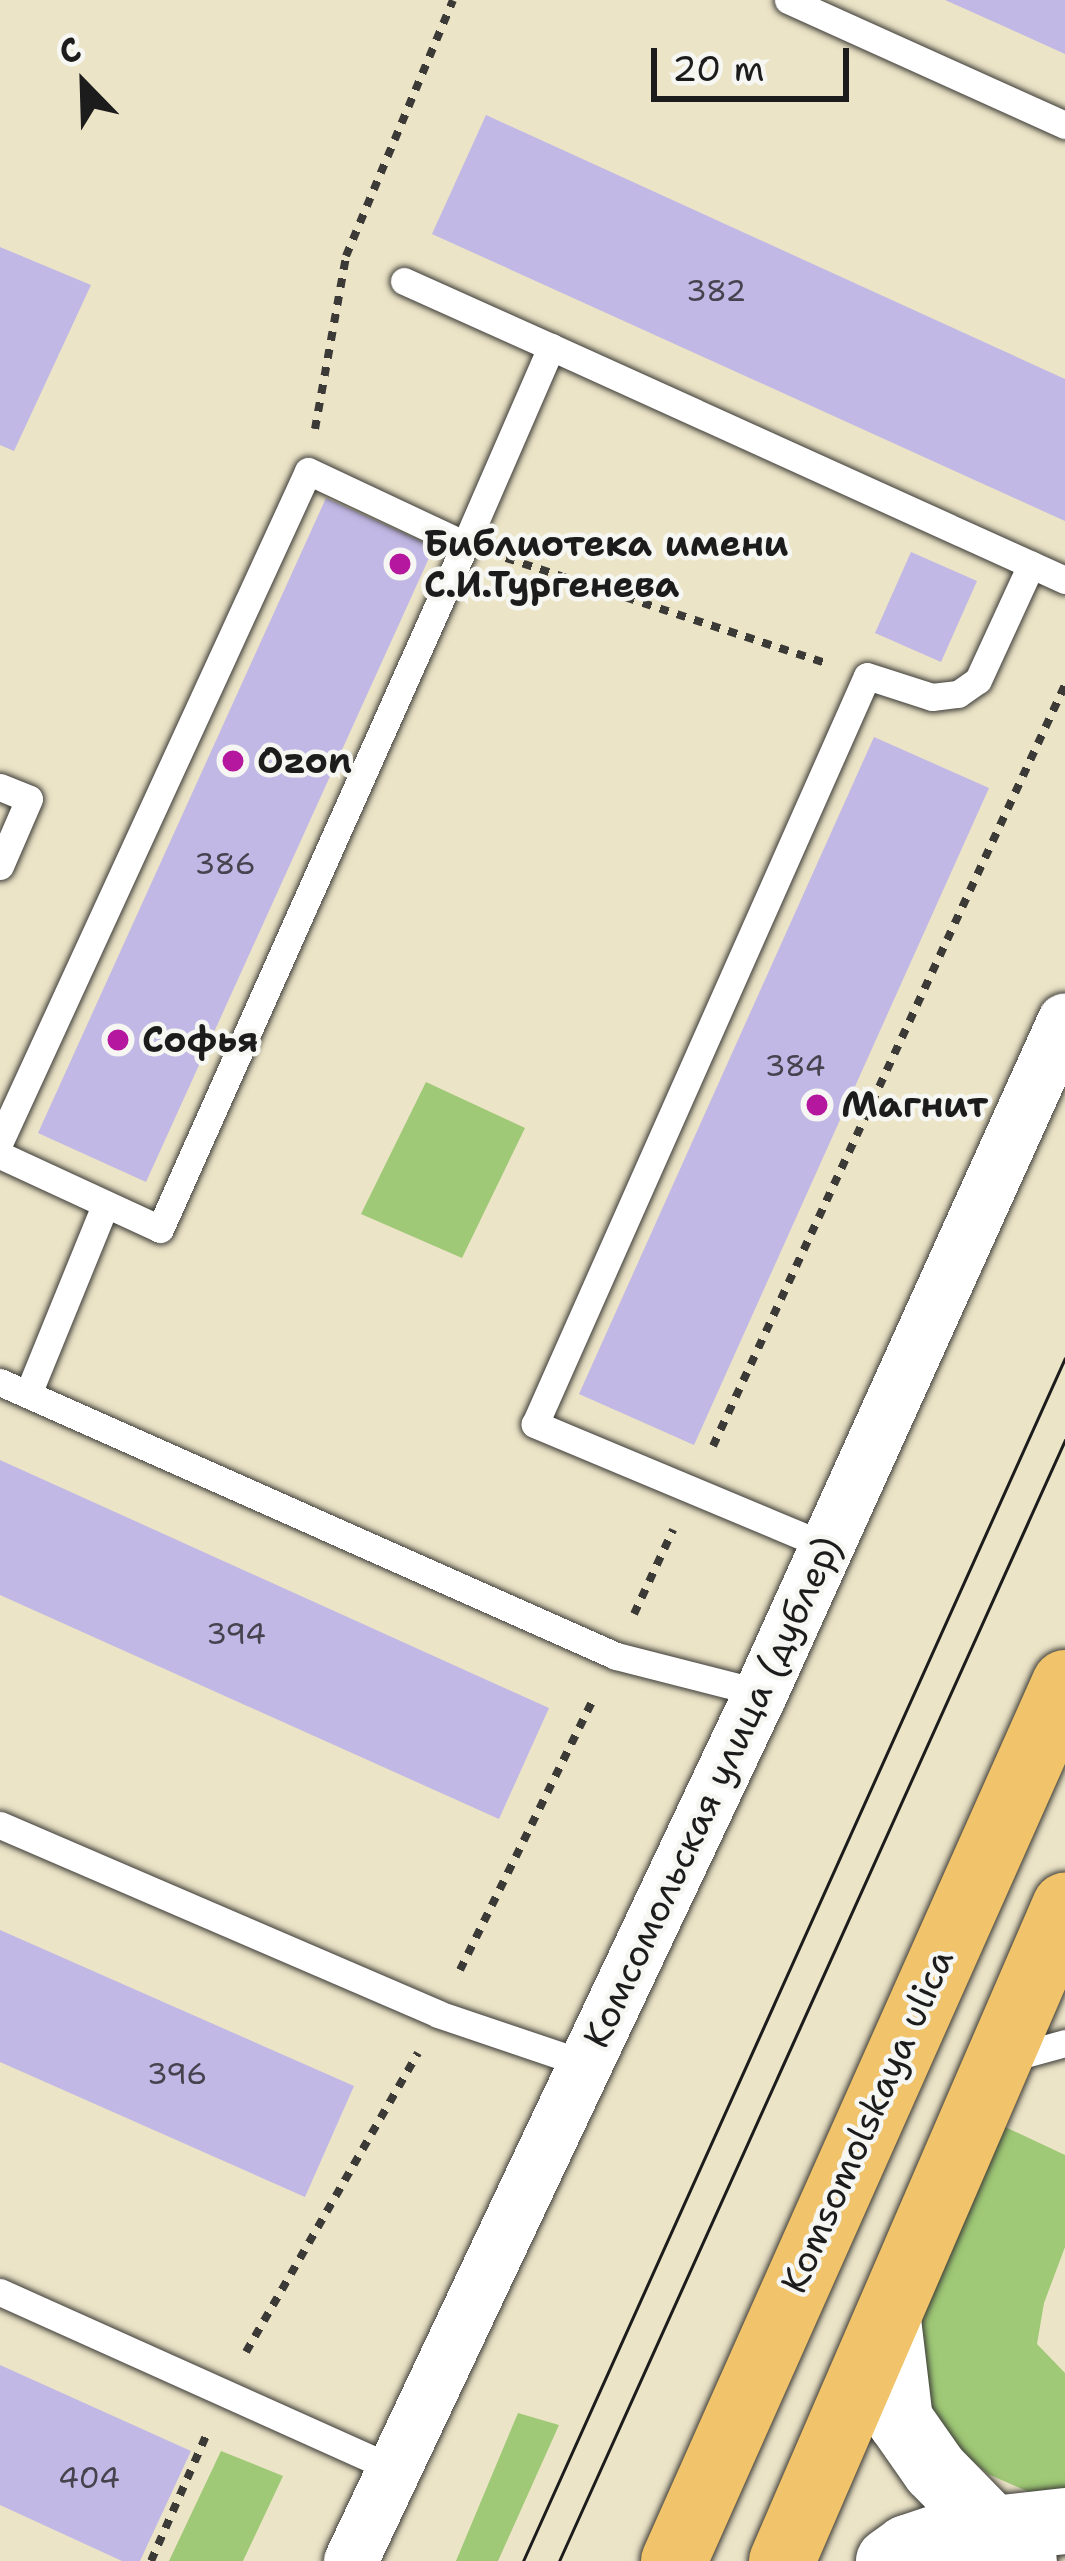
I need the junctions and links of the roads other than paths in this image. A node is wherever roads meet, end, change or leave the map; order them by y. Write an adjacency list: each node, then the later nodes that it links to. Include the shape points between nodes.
1 (788, 0): 2 (lane)
2 (1065, 125)
3 (404, 280): 4 (lane)
4 (550, 347): 5 (lane); 6 (lane)
5 (465, 545): 11 (lane, via 308,471); 13 (lane, via 160,1229)
6 (1031, 565): 7 (lane); 16 (lane, via 978,680 958,694 932,697 867,676 535,1424)
7 (1065, 580)
8 (0, 787): 9 (lane, via 29,799)
9 (0, 866)
10 (1065, 1020): 16 (street, Комсомольская улица (дублер))
11 (0, 1141)
12 (0, 1155): 13 (lane)
13 (104, 1208): 15 (lane)
14 (0, 1382): 15 (lane)
15 (28, 1394): 18 (lane, via 616,1656)
16 (826, 1546): 18 (street, Комсомольская улица (дублер))
17 (1065, 1683): 30 (main road, Komsomolskaya ulica)
18 (761, 1693): 23 (street, Комсомольская улица (дублер))
19 (0, 1825): 23 (lane, via 438,2014)
20 (1065, 1906): 22 (main road)
21 (1065, 2043): 22 (lane)
22 (998, 2062): 25 (main road)
23 (586, 2064): 26 (street, Комсомольская улица (дублер))
24 (0, 2292): 26 (lane)
25 (888, 2320): 28 (street, via 900,2420 934,2470); 31 (main road)
26 (394, 2469): 29 (street, Комсомольская улица (дублер))
27 (1065, 2521): 28 (street)
28 (1008, 2544): 32 (street, via 928,2541)
29 (351, 2561)
30 (674, 2561)
31 (782, 2561)
32 (889, 2561)

